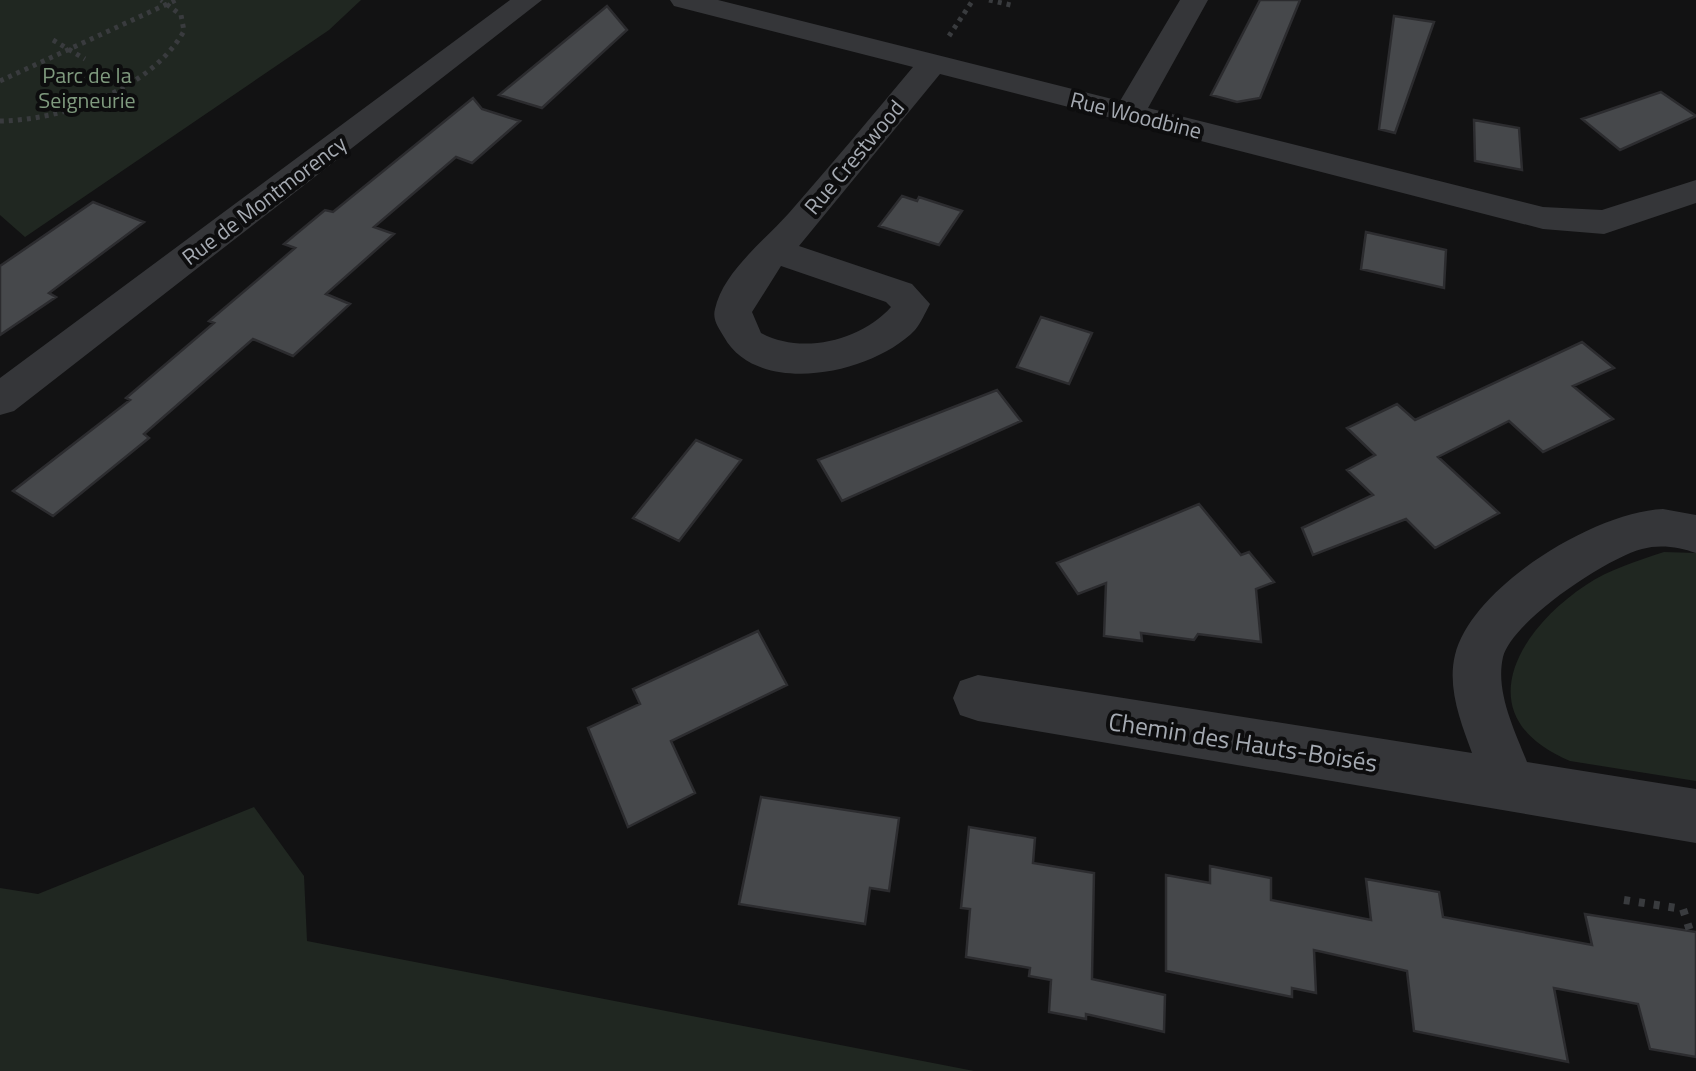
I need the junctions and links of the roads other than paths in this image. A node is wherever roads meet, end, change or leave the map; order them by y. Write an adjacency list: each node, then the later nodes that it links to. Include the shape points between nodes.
1 (528, 0): 8 (street, Rue de Montmorency)
2 (684, 0): 4 (street, Rue Woodbine)
3 (1194, 0): 5 (street)
4 (936, 55): 5 (street, Rue Woodbine); 7 (street, Rue Crestwood)
5 (1129, 113): 6 (street, Rue Woodbine, via 1529,215 1589,224)
6 (1696, 191)
7 (776, 252)
8 (0, 400)
9 (1696, 534): 11 (street, via 1644,529 1588,552 1500,619 1485,639 1478,676)
10 (978, 698): 11 (street, Chemin des Hauts-Boisés)
11 (1508, 785): 12 (street, Chemin des Hauts-Boisés)
12 (1696, 816)

